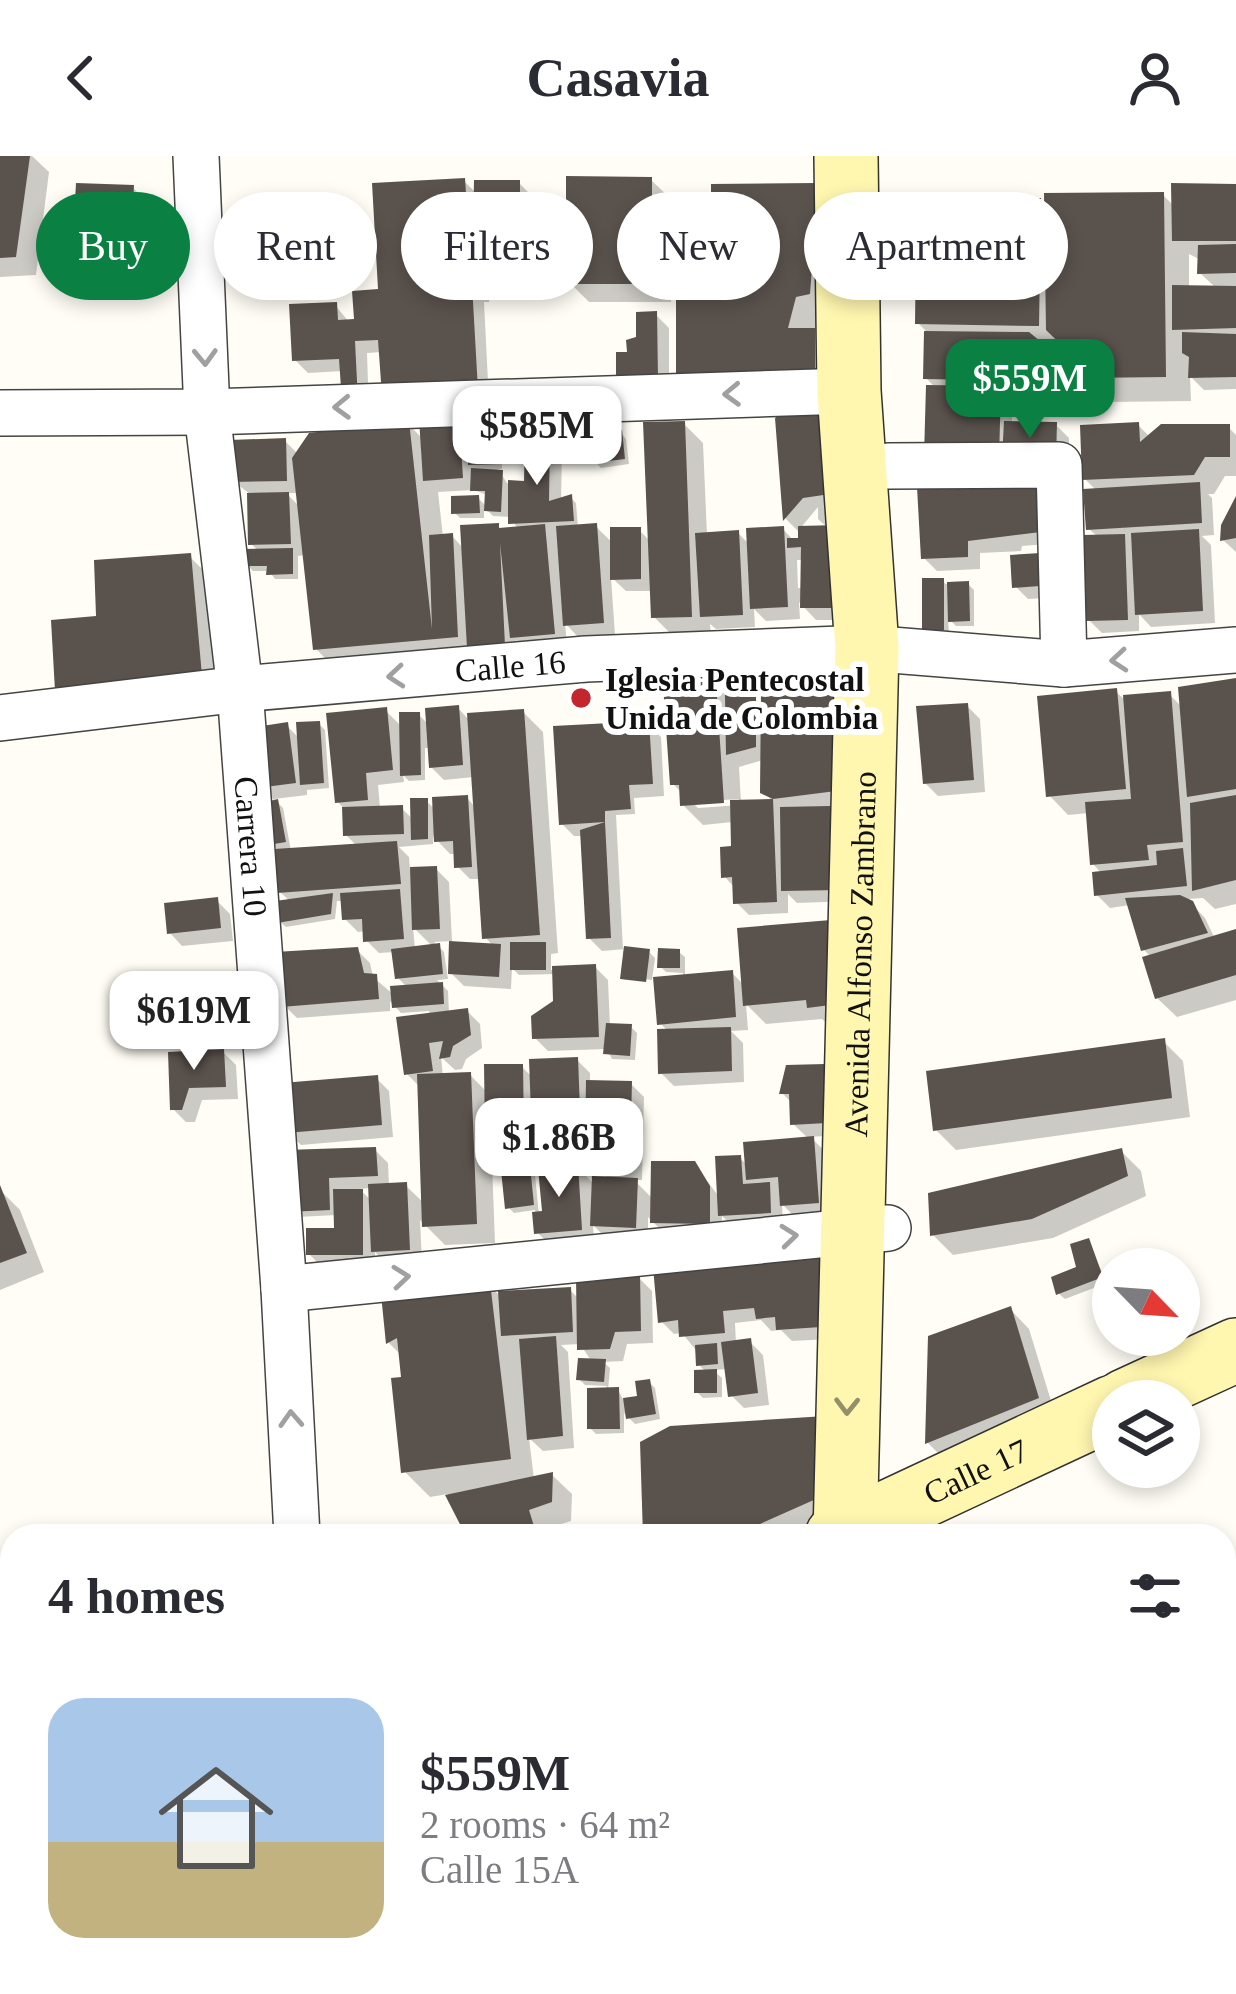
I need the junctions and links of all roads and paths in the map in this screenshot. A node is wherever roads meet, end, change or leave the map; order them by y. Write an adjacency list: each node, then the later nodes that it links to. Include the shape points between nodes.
1 (196, 156): 5 (street, Carrera 10, one-way to 5)
2 (846, 156): 4 (street, Avenida Alfonso Zambrano)
3 (886, 156): 7 (street, Avenida Alfonso Zambrano)
4 (849, 391): 5 (street, one-way to 5); 8 (street, Avenida Alfonso Zambrano)
5 (207, 412): 6 (street); 11 (street, Carrera 10)
6 (0, 413)
7 (888, 466): 8 (street, Avenida Alfonso Zambrano); 10 (street, via 1060,465)
8 (879, 649): 10 (street, Calle 16); 11 (street, Calle 16, one-way to 11, via 586,659); 13 (street, Avenida Alfonso Zambrano)
9 (1236, 650): 10 (street, Calle 16, one-way to 10)
10 (1064, 664)
11 (240, 689): 12 (street, Calle 16); 14 (street, Carrera 10)
12 (0, 718)
13 (869, 1229): 14 (street, one-way to 13); 19 (street, Avenida Alfonso Zambrano)
14 (284, 1289): 18 (street, Carrera 10, one-way to 14)
15 (1236, 1350): 16 (street)
16 (1171, 1380)
17 (1092, 1417): 20 (street, Calle 17)
18 (296, 1524)
19 (860, 1524)
20 (872, 1524)

